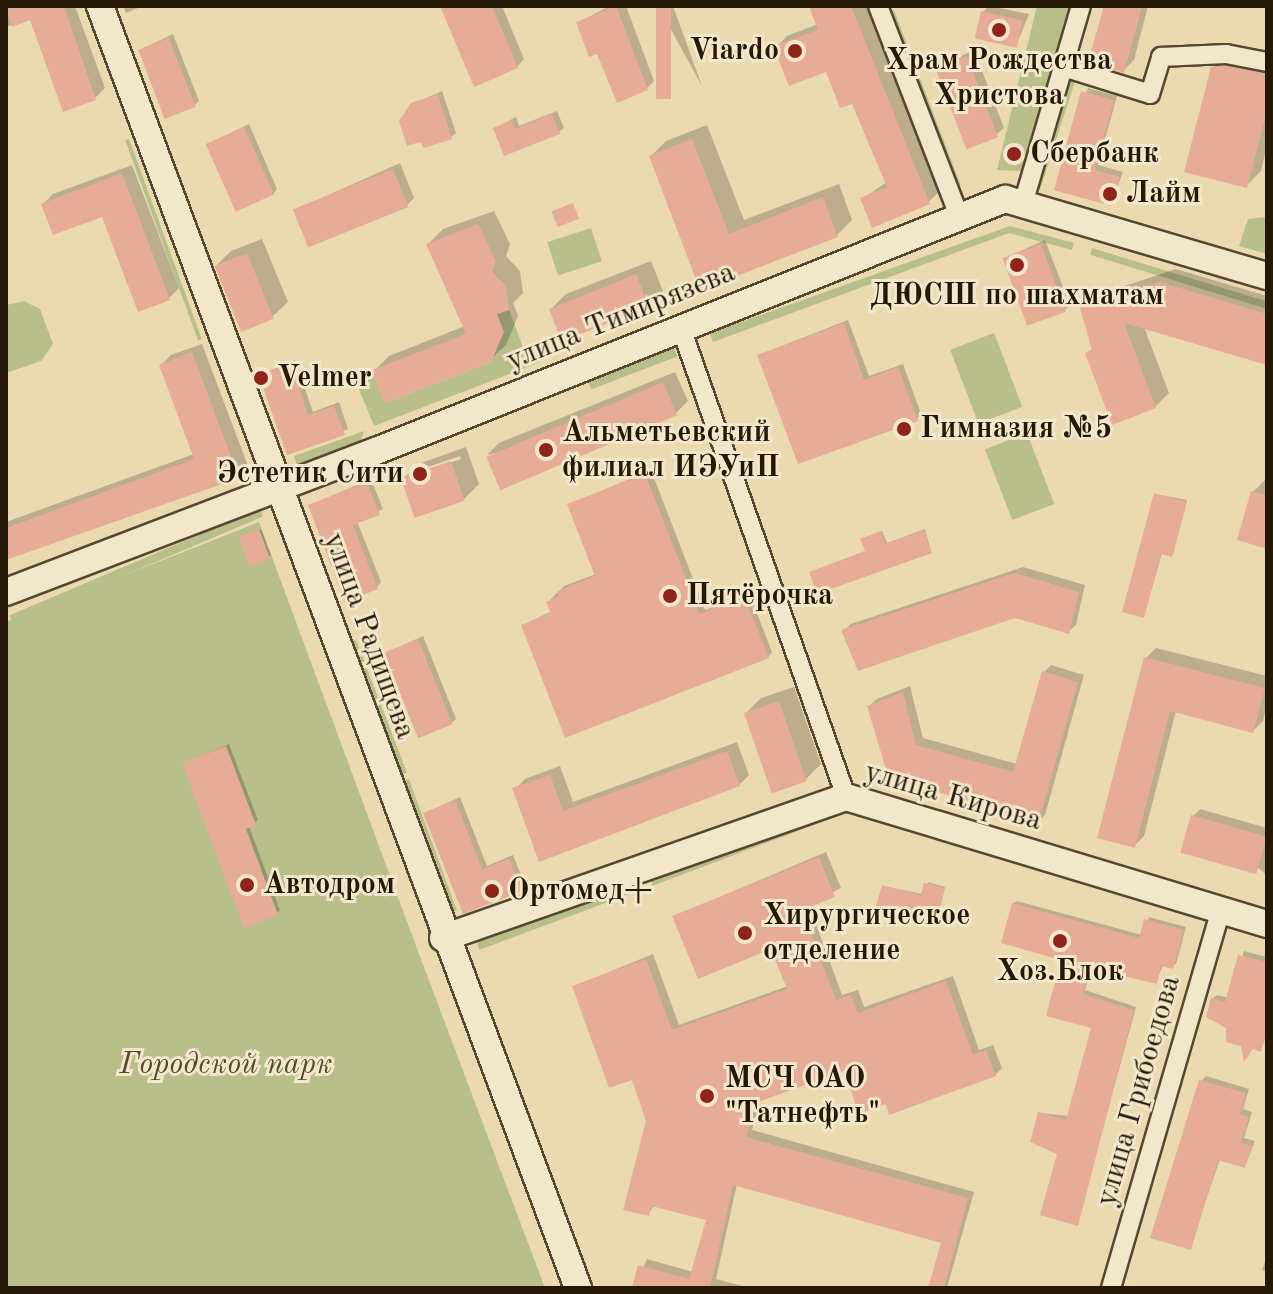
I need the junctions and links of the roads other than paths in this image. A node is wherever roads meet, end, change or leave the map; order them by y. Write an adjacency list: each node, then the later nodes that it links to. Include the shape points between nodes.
1 (100, 6): 10 (street, улица Радищева)
2 (878, 6): 7 (street)
3 (1081, 6): 5 (street)
4 (1267, 62): 5 (street, via 1226,54 1161,57 1150,94)
5 (1063, 67): 6 (street)
6 (1023, 204): 7 (street, улица Тимирязева, via 1005,199); 8 (street, улица Тимирязева)
7 (959, 216): 9 (street, улица Тимирязева)
8 (1267, 276)
9 (681, 328): 10 (street, улица Тимирязева); 12 (street)
10 (279, 487): 11 (street, улица Тимирязева); 15 (street, улица Радищева)
11 (6, 592)
12 (846, 797): 13 (street, улица Кирова); 15 (street, улица Кирова)
13 (1221, 910): 14 (street, улица Кирова); 17 (street, улица Грибоедова)
14 (1267, 924)
15 (443, 938): 16 (street, улица Радищева)
16 (578, 1288)
17 (1111, 1288)

